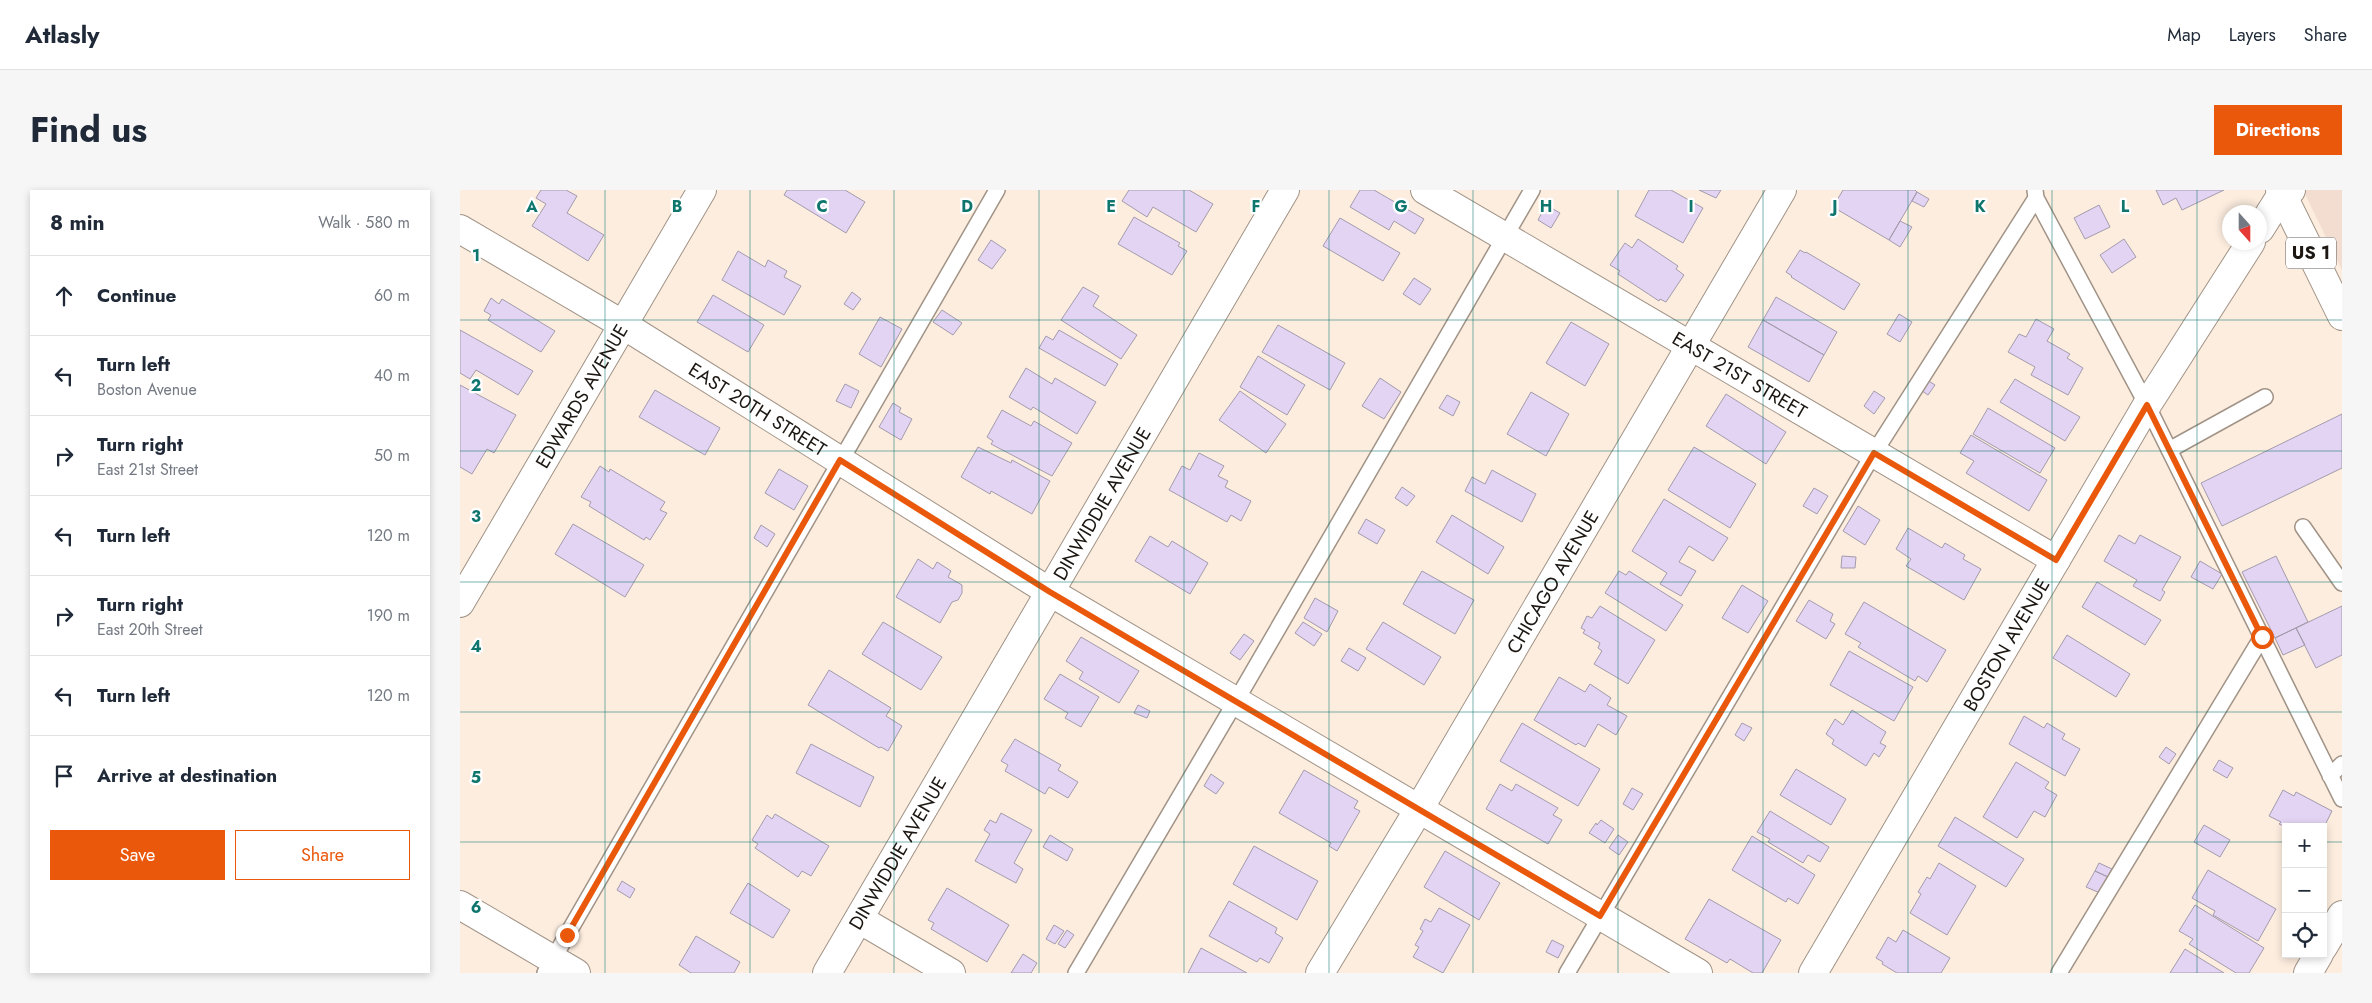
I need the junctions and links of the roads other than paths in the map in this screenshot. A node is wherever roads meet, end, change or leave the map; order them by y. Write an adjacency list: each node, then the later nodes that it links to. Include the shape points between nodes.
1 (702, 190): 14 (street, EDWARDS AVENUE)
2 (997, 190): 20 (lane)
3 (1285, 190): 24 (street, DINWIDDIE AVENUE)
4 (1425, 190): 11 (street, EAST 21ST STREET)
5 (1532, 190): 11 (lane)
6 (1782, 190): 15 (street, CHICAGO AVENUE)
7 (2284, 192): 9 (street); 13 (street, US 1)
8 (2035, 194): 17 (lane); 19 (lane)
9 (2267, 218)
10 (460, 228): 14 (street, EAST 20TH STREET)
11 (1504, 236): 15 (street, EAST 21ST STREET); 27 (lane)
12 (2246, 250): 17 (street, BOSTON AVENUE)
13 (2342, 316)
14 (622, 324): 20 (street, EAST 20TH STREET); 25 (street, EDWARDS AVENUE)
15 (1690, 346): 19 (street, EAST 21ST STREET); 31 (street, CHICAGO AVENUE)
16 (2266, 397): 18 (lane)
17 (2147, 405): 18 (lane); 22 (street, BOSTON AVENUE)
18 (2169, 450): 26 (lane)
19 (1874, 453): 22 (street, EAST 21ST STREET); 34 (lane)
20 (840, 460): 24 (street, EAST 20TH STREET); 38 (lane)
21 (2303, 527): 23 (lane)
22 (2056, 560): 46 (street, BOSTON AVENUE)
23 (2342, 583)
24 (1050, 592): 27 (street, EAST 20TH STREET); 35 (street, DINWIDDIE AVENUE)
25 (460, 603)
26 (2262, 637): 29 (lane); 47 (lane)
27 (1236, 702): 31 (street, EAST 20TH STREET); 42 (lane)
28 (2342, 764): 29 (lane)
29 (2330, 776): 30 (lane)
30 (2342, 799)
31 (1419, 809): 34 (street, EAST 20TH STREET); 43 (street, CHICAGO AVENUE)
32 (460, 905): 38 (street)
33 (2342, 915): 36 (street)
34 (1600, 916): 44 (lane); 45 (street, EAST 20TH STREET)
35 (859, 919): 40 (street, DINWIDDIE AVENUE); 41 (street)
36 (2327, 939)
37 (2317, 958): 48 (street)
38 (549, 966): 39 (street)
39 (576, 973)
40 (827, 973)
41 (950, 973)
42 (1076, 973)
43 (1320, 973)
44 (1567, 973)
45 (1698, 973)
46 (1812, 973)
47 (2058, 973)
48 (2308, 973)

